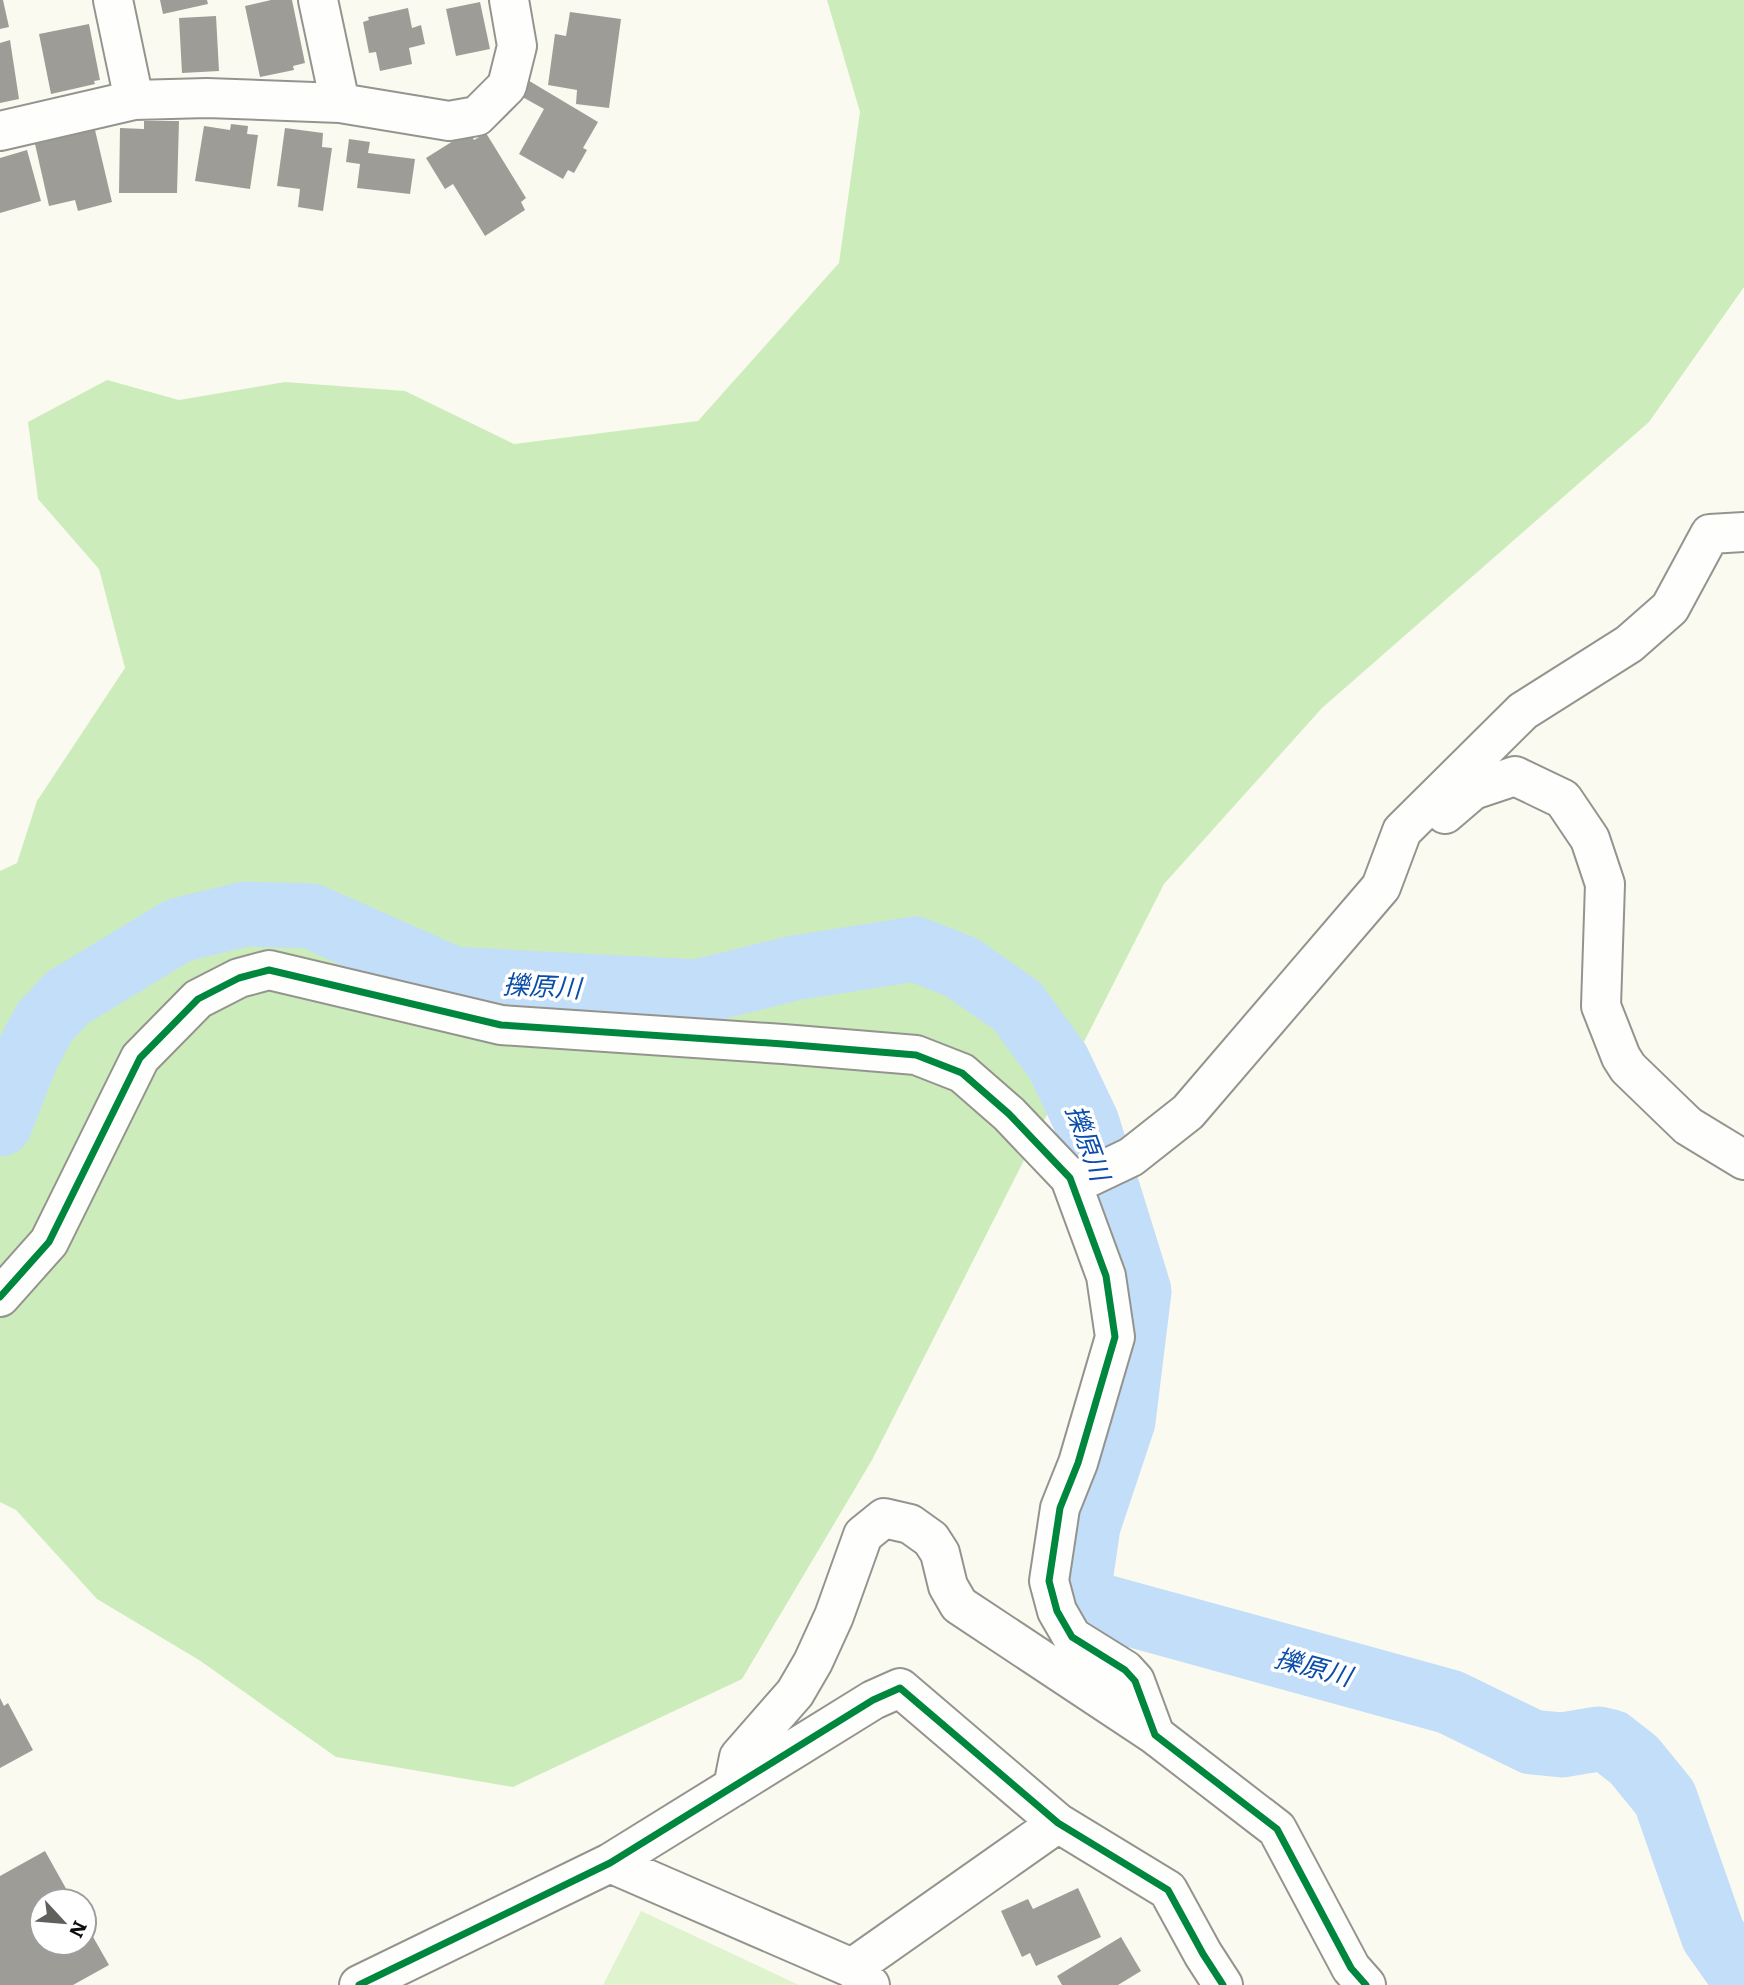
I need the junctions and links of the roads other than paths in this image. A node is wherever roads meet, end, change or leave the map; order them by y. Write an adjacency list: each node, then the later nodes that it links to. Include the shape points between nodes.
1 (113, 0): 4 (street)
2 (318, 0): 5 (street)
3 (509, 0): 5 (street, via 517,46 508,86 477,116 450,121)
4 (134, 100): 5 (street); 6 (street)
5 (340, 103)
6 (0, 131)
7 (1744, 532): 8 (street, via 1710,534 1670,608 1629,644 1513,720 1402,831)
8 (1381, 887): 9 (street, via 1432,826 1473,790 1515,776 1563,799 1590,839 1605,884 1601,1006 1621,1057 1688,1126); 10 (street, via 1188,1112 1132,1157)
9 (1744, 1160)
10 (1093, 1172): 11 (street, via 1009,1114 962,1073 916,1055 500,1025 269,970 239,978 198,999 140,1058 49,1242); 12 (street, via 1115,1338 1060,1508 1049,1581 1057,1611 1072,1637 1135,1681)
11 (0, 1297)
12 (1154, 1735): 13 (street, via 959,1605 931,1539 910,1524 884,1518 863,1535 813,1662 794,1693 739,1757); 19 (street, via 1277,1829 1351,1968)
13 (733, 1787): 14 (street, via 900,1688); 15 (street)
14 (1058, 1823): 16 (street); 18 (street, via 1168,1890)
15 (610, 1863): 16 (street); 17 (street)
16 (861, 1976)
17 (359, 1985)
18 (1223, 1985)
19 (1366, 1985)

